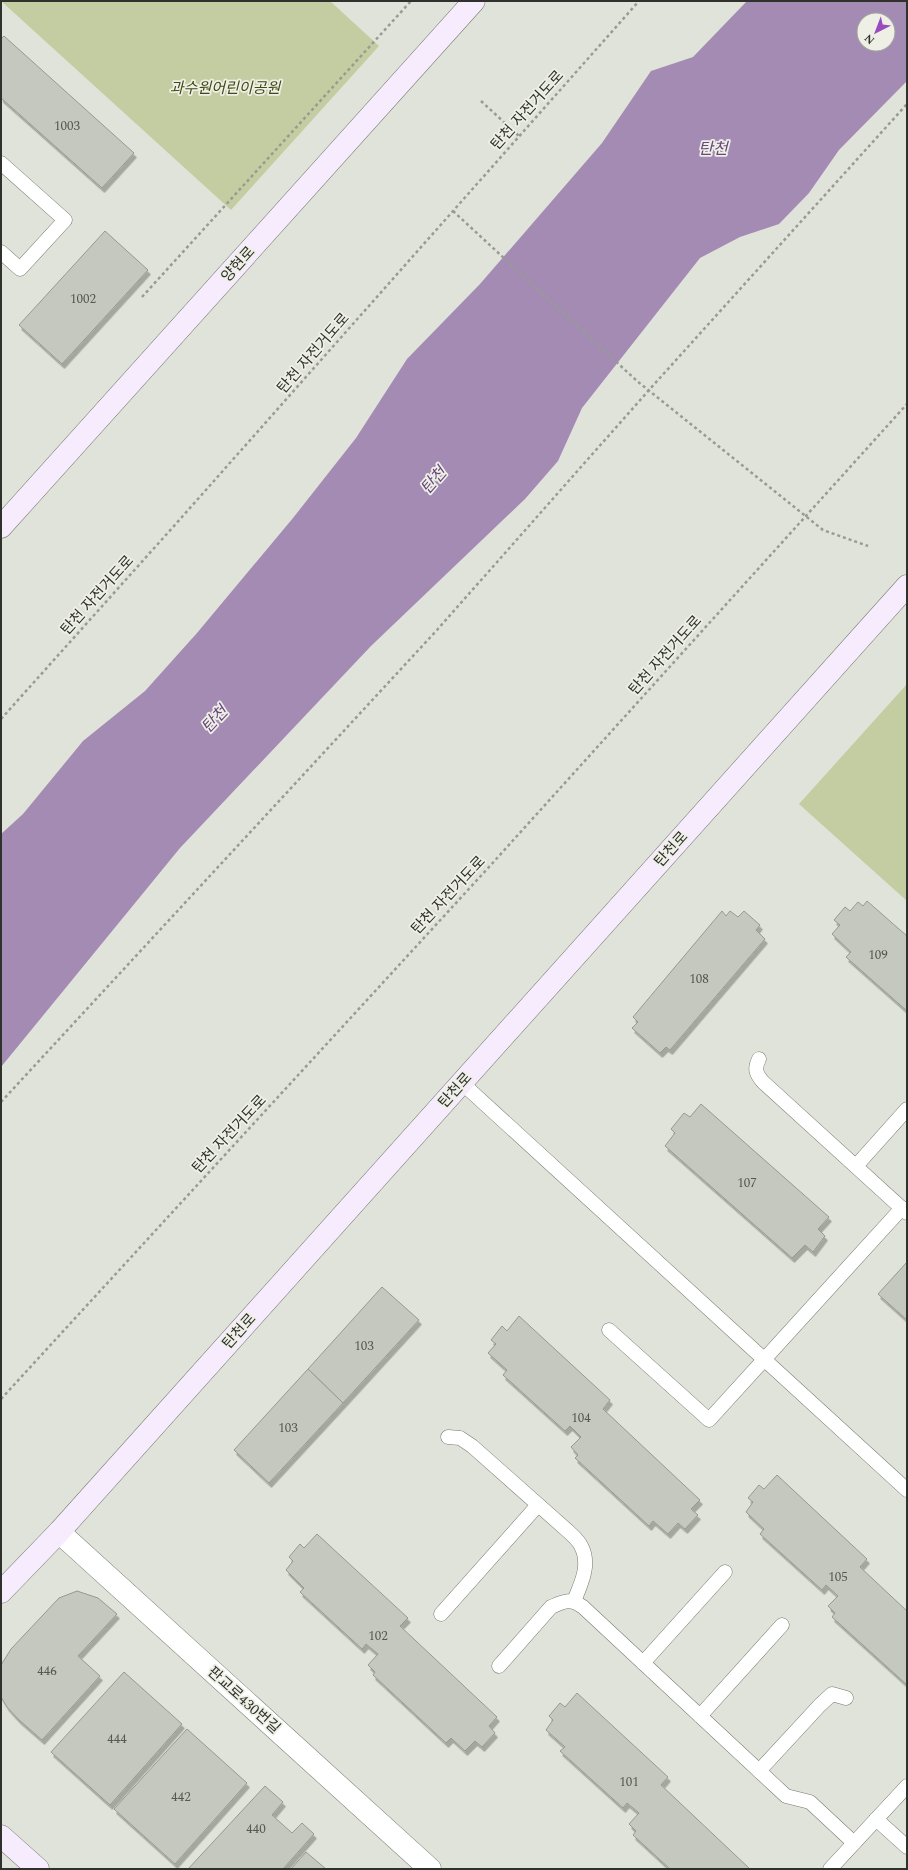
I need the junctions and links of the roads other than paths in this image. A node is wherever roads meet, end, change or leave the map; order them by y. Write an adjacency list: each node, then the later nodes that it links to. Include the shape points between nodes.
1 (474, 1): 4 (main road, 양현로)
2 (1, 163): 3 (lane, via 65,220 20,269)
3 (1, 252)
4 (1, 528)
5 (907, 586): 7 (main road, 탄천로)
6 (759, 1059): 9 (lane, via 755,1066 757,1075)
7 (462, 1083): 12 (lane); 16 (main road, 탄천로)
8 (907, 1109): 9 (lane)
9 (856, 1166): 10 (lane)
10 (904, 1210): 12 (lane)
11 (609, 1330): 12 (lane, via 709,1420)
12 (764, 1359): 14 (lane)
13 (448, 1437): 15 (lane, via 460,1438 472,1446)
14 (907, 1490)
15 (538, 1505): 19 (lane, via 581,1546 586,1562); 20 (lane)
16 (59, 1532): 18 (main road, 탄천로); 33 (street, 판교로430번길)
17 (725, 1572): 22 (lane)
18 (1, 1592)
19 (574, 1601): 22 (lane); 23 (lane, via 551,1607)
20 (441, 1614)
21 (782, 1625): 25 (lane)
22 (643, 1663): 25 (lane)
23 (499, 1666)
24 (846, 1698): 26 (lane, via 832,1694)
25 (700, 1716): 26 (lane)
26 (759, 1771): 30 (lane, via 786,1796 810,1802)
27 (907, 1786): 28 (lane)
28 (876, 1819): 30 (lane); 31 (lane)
29 (1, 1836): 32 (main road)
30 (854, 1843): 34 (lane)
31 (907, 1847)
32 (38, 1869)
33 (430, 1869)
34 (830, 1869)

